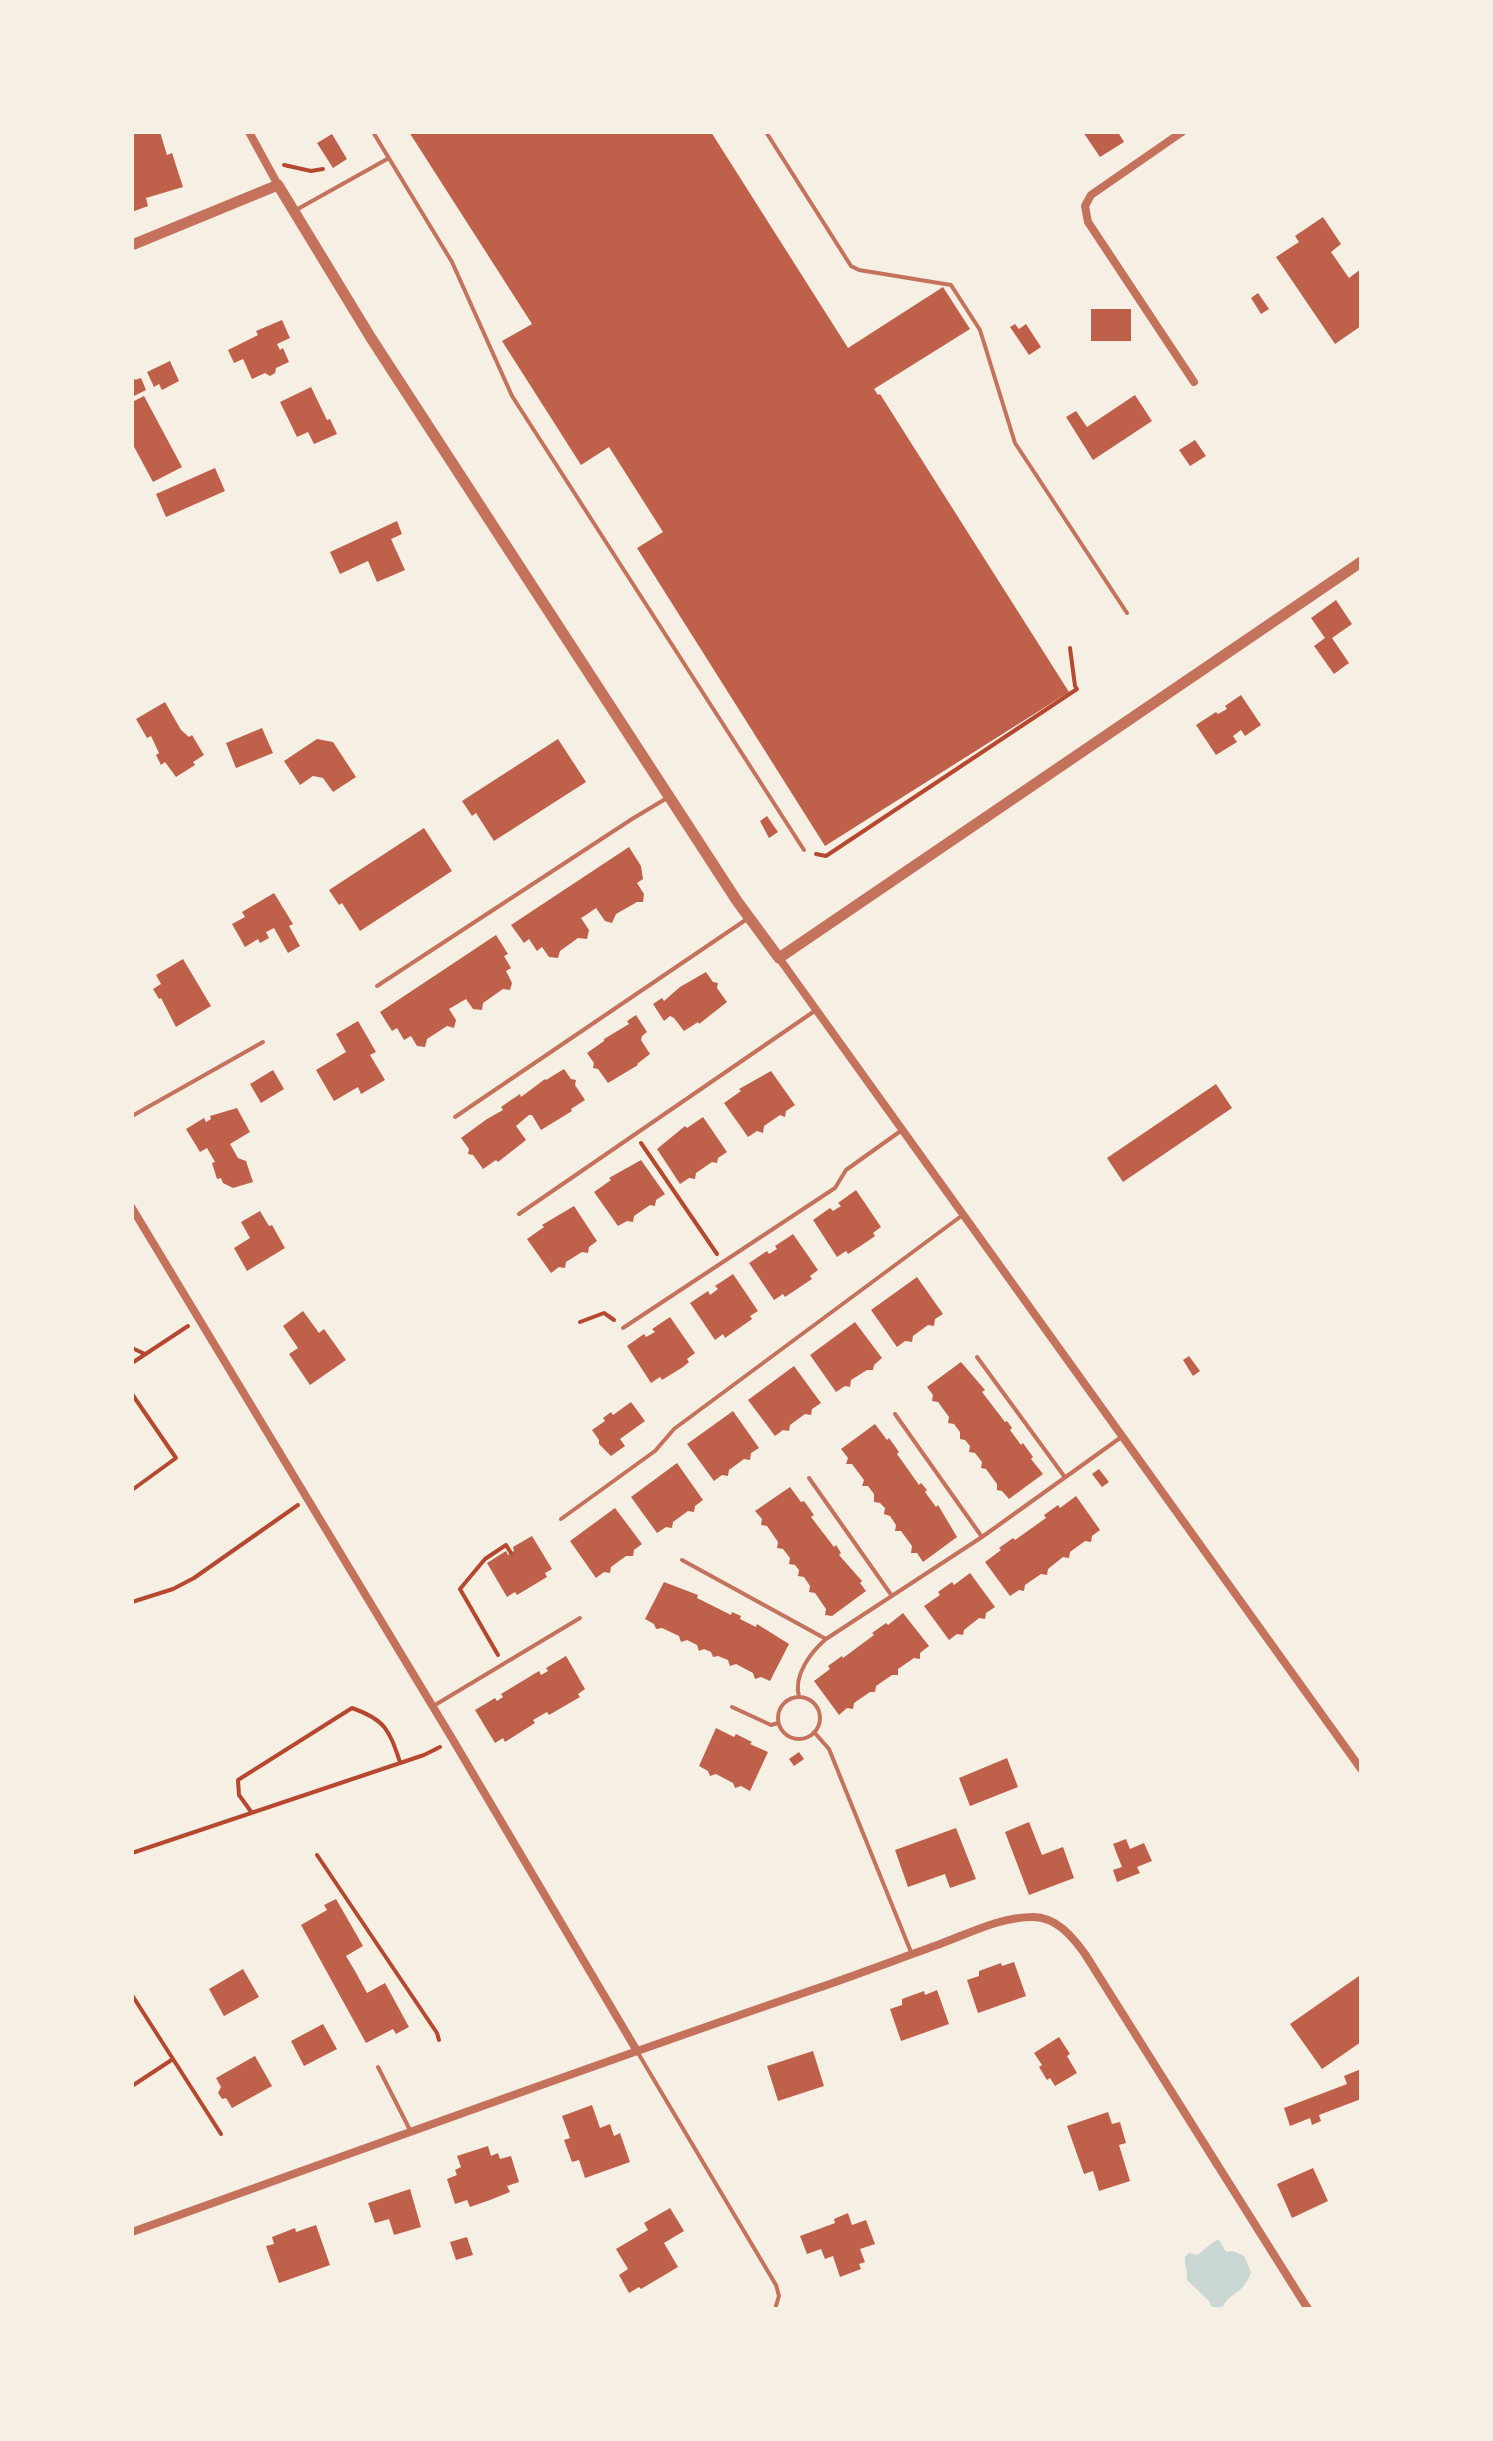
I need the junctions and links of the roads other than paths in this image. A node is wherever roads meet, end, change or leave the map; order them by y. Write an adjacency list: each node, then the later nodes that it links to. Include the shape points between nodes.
1 (249, 132): 6 (street)
2 (373, 132): 5 (lane)
3 (766, 132): 11 (lane, via 851,266 951,285 980,330 1015,443)
4 (1182, 132): 9 (street, via 1091,195 1085,206 1088,222)
5 (389, 158): 7 (lane); 13 (lane, via 452,262 512,396)
6 (278, 185): 7 (street); 8 (street)
7 (294, 211): 12 (street)
8 (132, 245)
9 (1194, 382)
10 (1361, 562): 15 (street)
11 (1127, 613)
12 (670, 797): 14 (street); 16 (lane)
13 (804, 850)
14 (749, 917): 15 (street); 20 (lane)
15 (779, 958): 17 (street)
16 (377, 986)
17 (816, 1010): 21 (street); 23 (lane)
18 (263, 1042): 19 (lane)
19 (132, 1116)
20 (455, 1117)
21 (902, 1130): 24 (street); 25 (lane, via 846,1170 835,1188)
22 (132, 1208): 40 (street)
23 (519, 1214)
24 (964, 1214): 30 (street); 33 (lane)
25 (623, 1328)
26 (977, 1357): 31 (lane)
27 (895, 1414): 34 (lane)
28 (1361, 1417): 29 (lane)
29 (1361, 1424)
30 (1122, 1436): 31 (lane); 44 (street)
31 (1064, 1476): 34 (lane)
32 (809, 1478): 36 (lane)
33 (561, 1519)
34 (982, 1537): 36 (lane)
35 (682, 1560): 38 (lane)
36 (892, 1596): 38 (lane)
37 (580, 1618): 40 (lane)
38 (826, 1639): 39 (lane, via 808,1655)
39 (799, 1697): 42 (lane, via 780,1707); 43 (lane, via 817,1707)
40 (433, 1707): 46 (street)
41 (732, 1707): 42 (lane, via 771,1725)
42 (778, 1723): 43 (lane, via 796,1739)
43 (814, 1732): 45 (lane, via 829,1749)
44 (1361, 1769)
45 (912, 1954): 46 (street); 51 (street, via 1022,1918 1050,1921 1074,1938)
46 (637, 2051): 48 (street); 50 (lane, via 776,2285)
47 (378, 2067): 48 (lane)
48 (411, 2132): 49 (street)
49 (132, 2232)
50 (775, 2309)
51 (1308, 2309)

